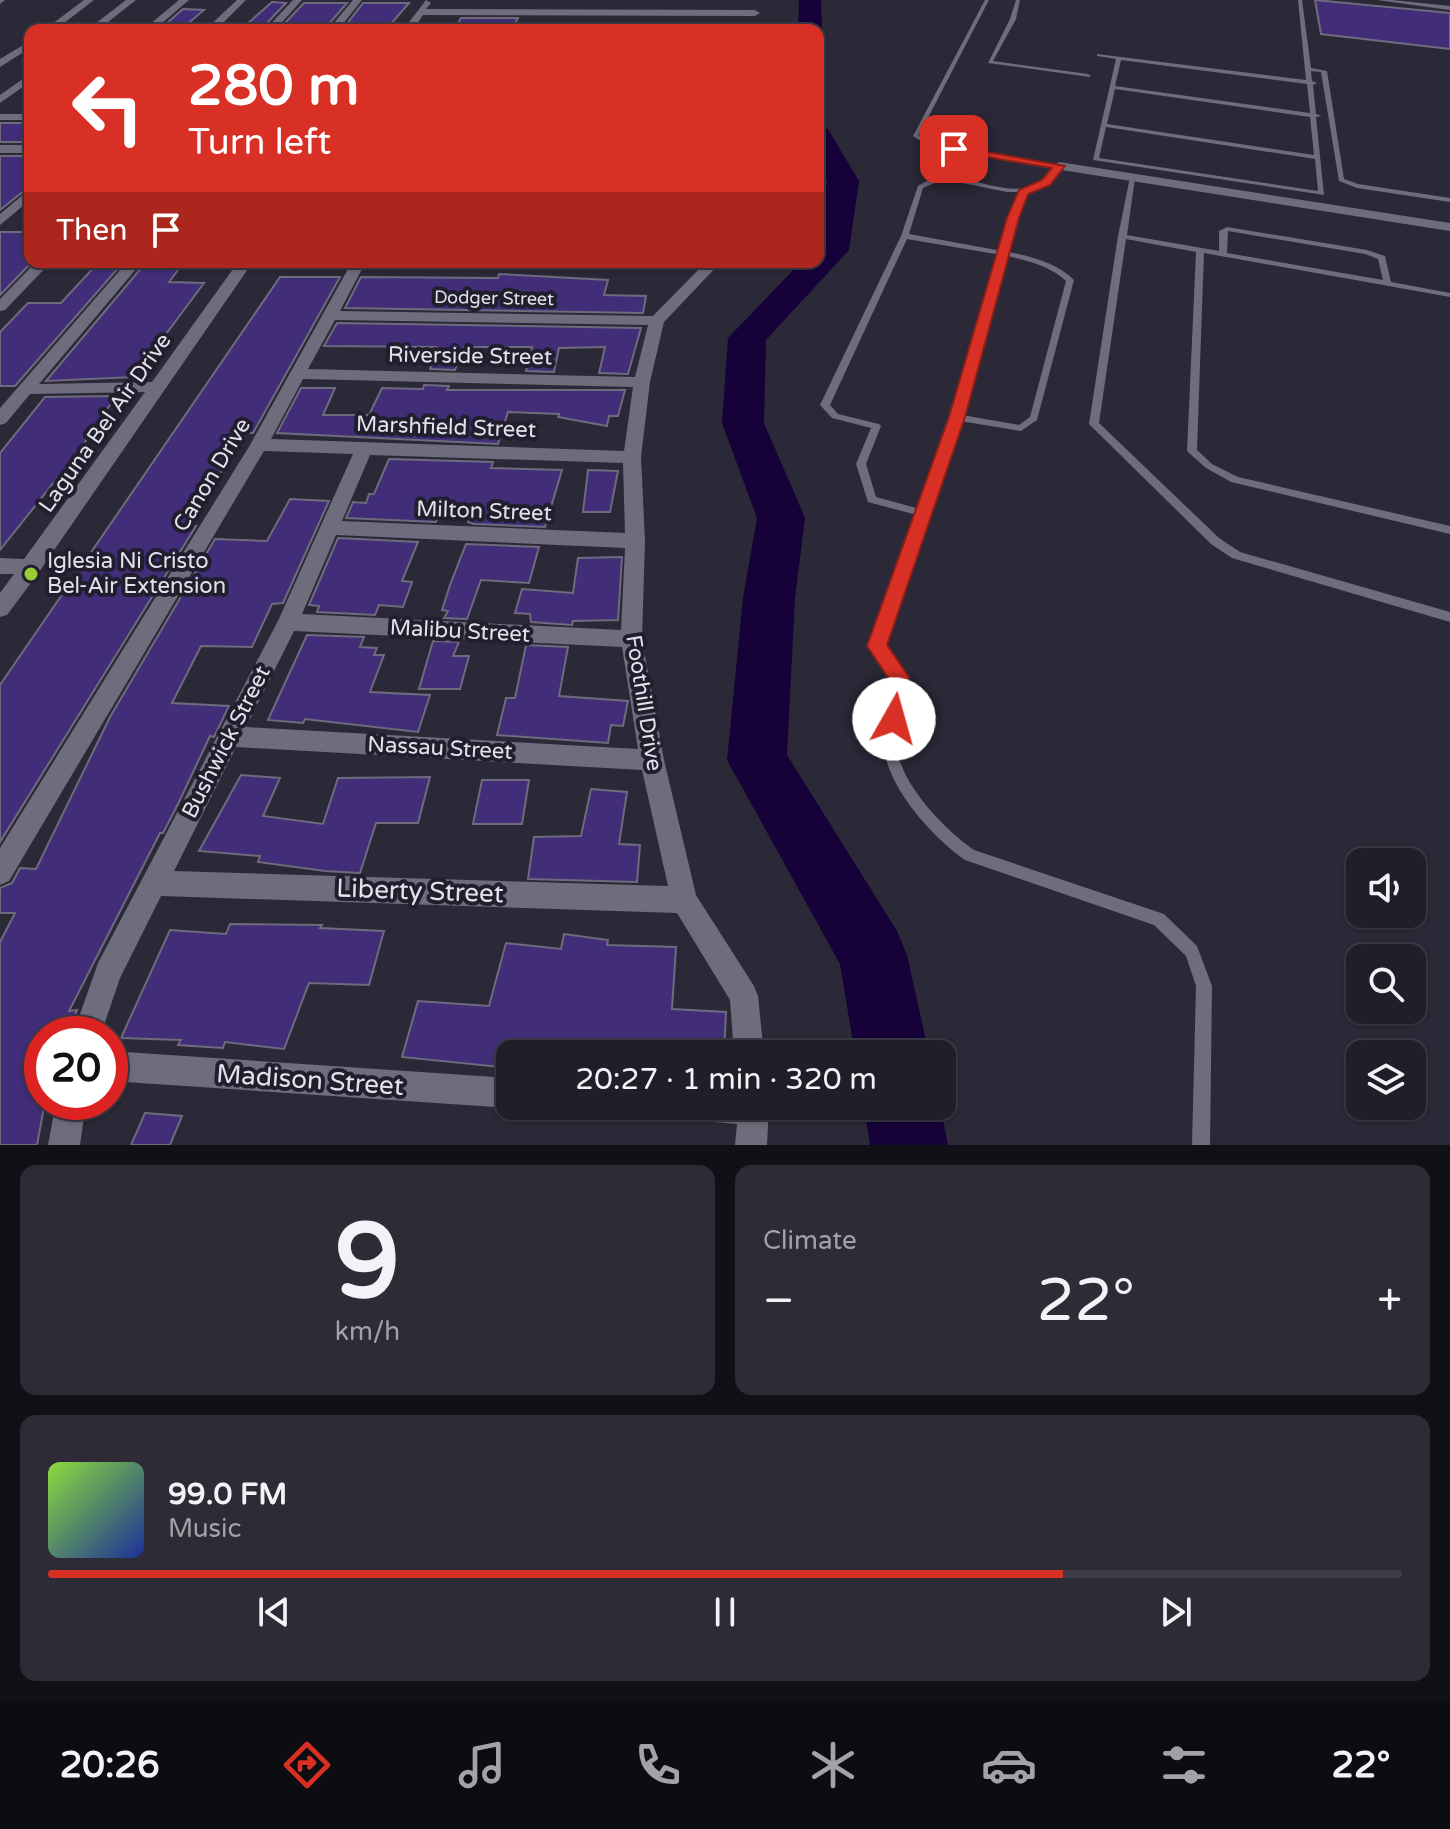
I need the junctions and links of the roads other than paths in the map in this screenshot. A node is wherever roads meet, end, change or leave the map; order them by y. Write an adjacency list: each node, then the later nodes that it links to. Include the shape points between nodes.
1 (90, 0): 17 (street)
2 (132, 0): 18 (street)
3 (185, 0): 19 (street)
4 (242, 0): 20 (street)
5 (298, 0): 21 (street)
6 (358, 0): 22 (street)
7 (428, 0): 15 (street)
8 (496, 0): 16 (street)
9 (757, 0): 16 (street, via 754,18)
10 (987, 0): 47 (lane, via 916,136 928,144)
11 (1018, 0): 31 (lane, via 990,62)
12 (1300, 0): 30 (lane)
13 (1379, 0): 14 (lane)
14 (1450, 8)
15 (419, 12): 16 (street); 23 (street)
16 (487, 17)
17 (57, 24)
18 (100, 24)
19 (155, 24)
20 (216, 24)
21 (276, 24)
22 (338, 24)
23 (412, 24)
24 (0, 45): 25 (street)
25 (24, 46)
26 (24, 47): 29 (street)
27 (1099, 55): 28 (lane)
28 (1119, 58): 32 (lane); 35 (lane)
29 (0, 64)
30 (1307, 69): 32 (lane); 33 (lane, via 1324,71)
31 (1088, 76)
32 (1308, 83): 33 (lane); 37 (lane)
33 (1326, 85): 40 (lane)
34 (24, 86): 36 (street)
35 (1112, 87): 37 (lane); 41 (lane)
36 (0, 100)
37 (1312, 115): 40 (lane); 42 (lane)
38 (0, 117): 39 (street)
39 (24, 117)
40 (1331, 117): 44 (lane)
41 (1103, 125): 46 (lane); 46 (lane, via 1095,159 1322,194)
42 (1316, 146): 44 (lane); 46 (lane)
43 (24, 149): 45 (street)
44 (1336, 149): 51 (lane, via 1341,180 1348,184)
45 (2, 150)
46 (1317, 157)
47 (1059, 166): 48 (street); 49 (lane, via 1046,183)
48 (1132, 178): 53 (street); 55 (lane)
49 (1023, 192): 54 (lane, via 926,182); 57 (lane)
50 (24, 199): 52 (street)
51 (1450, 200)
52 (0, 221)
53 (1450, 227)
54 (905, 236): 57 (lane); 78 (lane, via 825,405 835,416 876,426 861,464 872,499)
55 (1122, 236): 56 (lane); 85 (lane, via 1094,424 1236,555)
56 (1200, 250): 58 (lane); 80 (lane, via 1192,451 1235,480)
57 (1003, 253): 73 (lane); 73 (lane, via 1060,270 1070,280 1034,418 1021,428)
58 (1223, 254): 64 (lane); 64 (lane, via 1227,229 1367,252 1382,258)
59 (38, 268): 66 (street)
60 (130, 268): 72 (street)
61 (242, 268): 71 (street, Laguna Bel Air Drive)
62 (356, 268): 67 (street, Canon Drive)
63 (707, 268): 68 (street)
64 (1387, 283): 65 (lane)
65 (1450, 295)
66 (0, 307)
67 (330, 315): 68 (street, Dodger Street); 69 (street, Canon Drive)
68 (657, 321): 70 (street, Foothill Drive)
69 (297, 374): 70 (street, Riverside Street); 75 (street, Canon Drive)
70 (642, 382): 77 (street, Foothill Drive)
71 (157, 387): 72 (street); 83 (street, Laguna Bel Air Drive)
72 (28, 389): 74 (street)
73 (957, 417): 78 (lane)
74 (0, 419)
75 (259, 445): 76 (street, Marshfield Street); 90 (street, Canon Drive)
76 (364, 449): 77 (street, Marshfield Street); 79 (street, Bushwick Street)
77 (632, 457): 81 (street, Foothill Drive)
78 (922, 513): 101 (lane, via 877,646 899,677 890,751 898,773 951,845 1159,919 1192,951 1204,986)
79 (331, 528): 81 (street, Milton Street); 86 (street, Bushwick Street)
80 (1450, 530)
81 (635, 541): 87 (street, Foothill Drive)
82 (0, 566): 83 (street)
83 (32, 567): 84 (street, Laguna Bel Air Drive)
84 (0, 609)
85 (1450, 617)
86 (288, 622): 87 (street, Malibu Street); 88 (street, Bushwick Street)
87 (631, 639): 89 (street, Foothill Drive)
88 (228, 736): 89 (street, Nassau Street); 91 (street, Bushwick Street)
89 (652, 760): 92 (street, Foothill Drive)
90 (0, 872)
91 (155, 883): 92 (street, Liberty Street); 93 (street, Bushwick Street, via 108,973)
92 (684, 900): 94 (street, Foothill Drive, via 744,996)
93 (93, 1016)
94 (748, 1040)
95 (128, 1067): 96 (street, Madison Street)
96 (496, 1092)
97 (68, 1120): 99 (street)
98 (753, 1120): 100 (street)
99 (64, 1145)
100 (751, 1145)
101 (1201, 1145)

